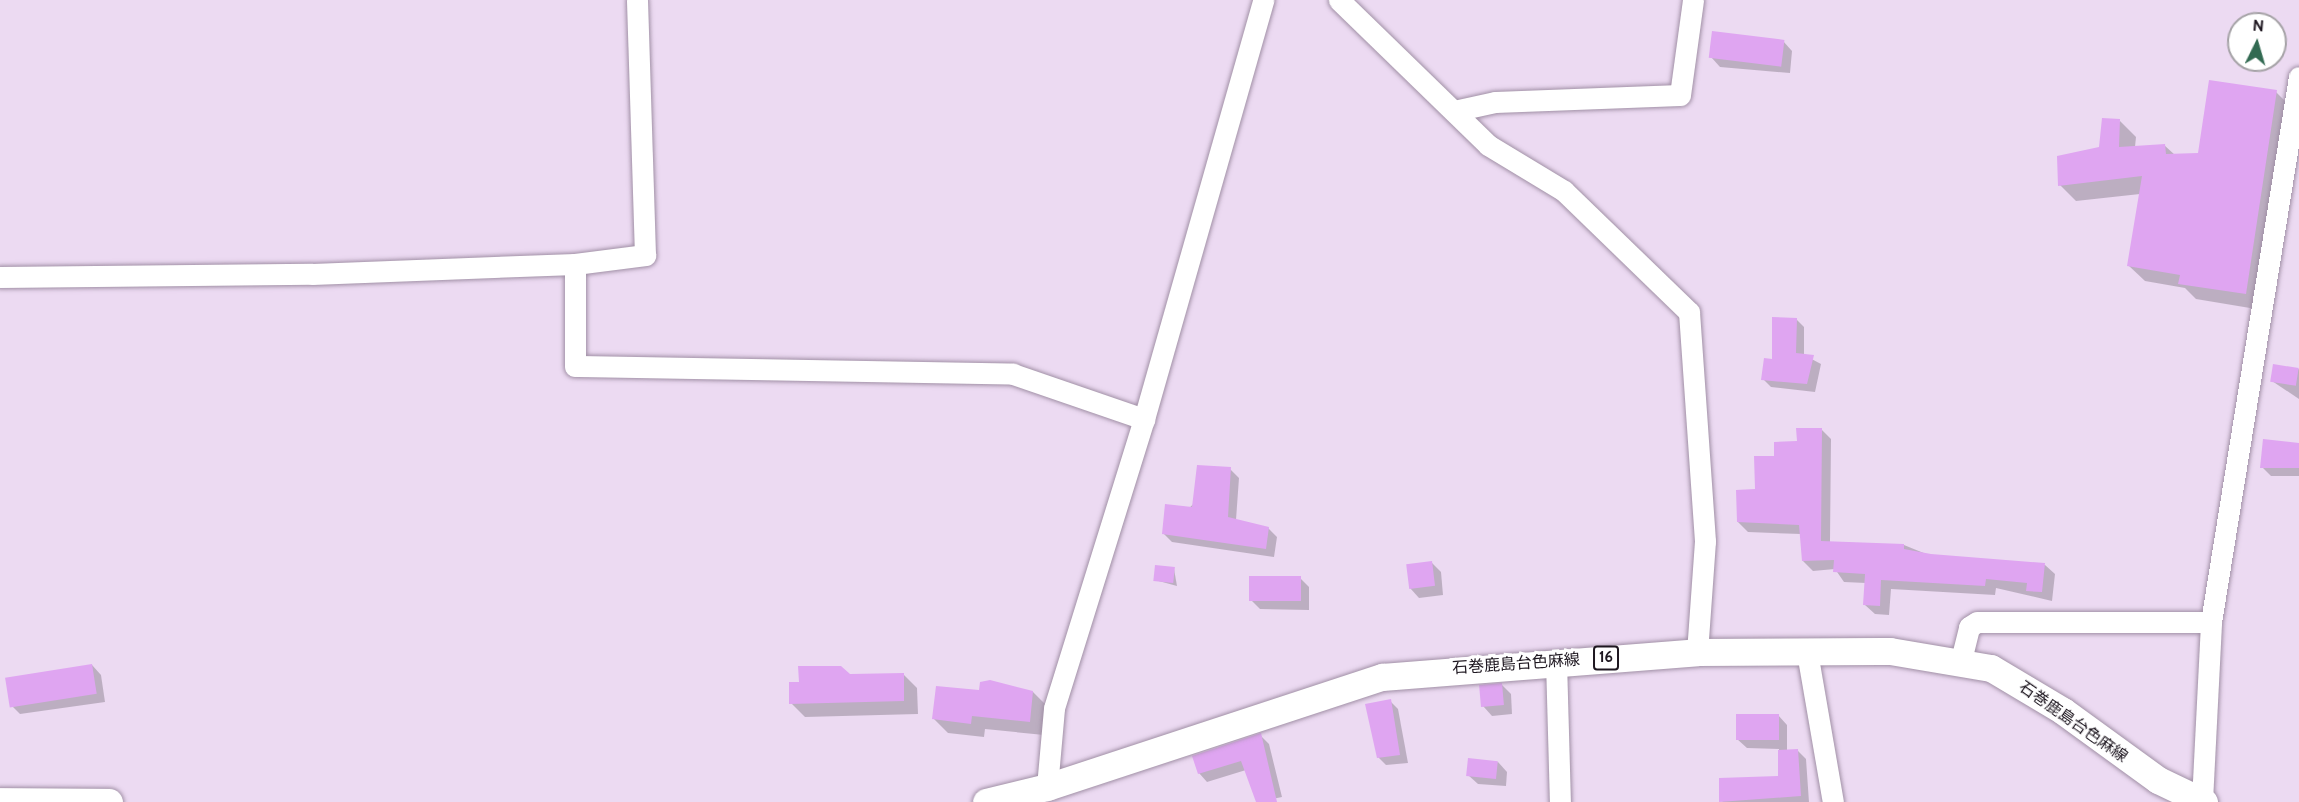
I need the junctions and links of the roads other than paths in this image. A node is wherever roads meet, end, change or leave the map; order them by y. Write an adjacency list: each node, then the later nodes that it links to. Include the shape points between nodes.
1 (637, 0): 7 (street, via 645,255)
2 (1263, 0): 9 (street)
3 (1339, 0): 6 (street)
4 (1694, 0): 6 (street, via 1680,95 1495,102)
5 (2299, 77): 10 (street)
6 (1454, 111): 11 (street, via 1488,145 1564,191 1689,312 1705,541)
7 (575, 264): 8 (street); 9 (street, via 576,366 1012,374)
8 (0, 277)
9 (1144, 419): 15 (street, via 1054,708)
10 (2211, 622): 13 (street, via 1977,622 1969,627); 21 (street)
11 (1697, 652): 12 (main road, 石巻鹿島台色麻線 / 16); 14 (main road, 石巻鹿島台色麻線 / 16)
12 (1807, 652): 13 (main road, 石巻鹿島台色麻線 / 16, via 1890,651); 20 (street)
13 (1961, 660): 21 (main road, 石巻鹿島台色麻線 / 16, via 2021,684 2122,757)
14 (1556, 661): 15 (main road, 石巻鹿島台色麻線 / 16, via 1382,677); 19 (street)
15 (1047, 787): 18 (main road, 石巻鹿島台色麻線 / 16)
16 (0, 801): 17 (main road)
17 (109, 802)
18 (986, 802)
19 (1560, 802)
20 (1833, 802)
21 (2203, 802)

